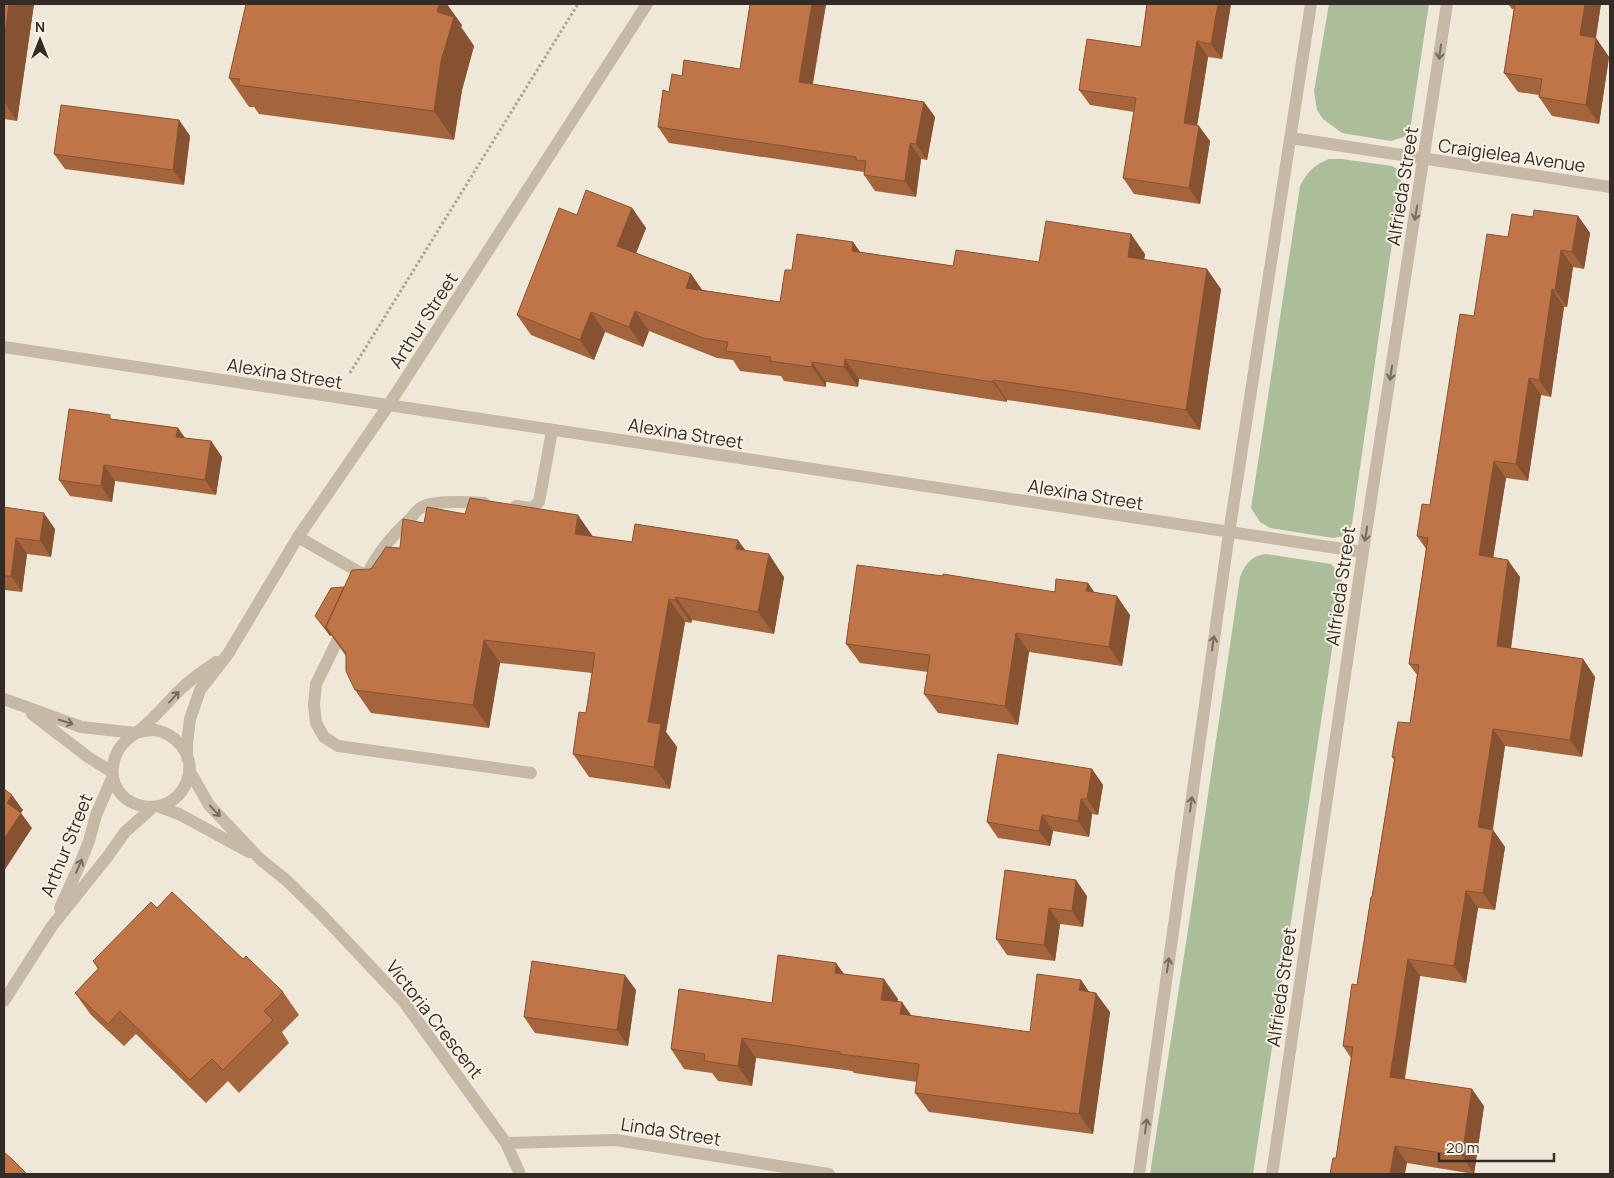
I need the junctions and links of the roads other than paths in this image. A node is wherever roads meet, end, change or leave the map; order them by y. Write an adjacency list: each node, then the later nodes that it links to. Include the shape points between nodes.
1 (646, 4): 8 (street, Arthur Street)
2 (1311, 4): 4 (street)
3 (1447, 4): 5 (street, Alfrieda Street, one-way to 5)
4 (1291, 138): 5 (street, Craigielea Avenue); 10 (street)
5 (1424, 160): 6 (street, Craigielea Avenue); 12 (street, Alfrieda Street, one-way to 12)
6 (1610, 188)
7 (4, 347): 8 (street, Alexina Street)
8 (388, 406): 9 (street, Alexina Street); 11 (street, Arthur Street)
9 (552, 431): 10 (street, Alexina Street); 13 (street, via 539,502 532,508 448,502 422,506 383,547)
10 (1229, 532): 12 (street, Alexina Street); 30 (street, one-way to 10)
11 (298, 537): 13 (street); 16 (street, Arthur Street)
12 (1363, 552): 31 (street, Alfrieda Street)
13 (366, 576): 14 (street)
14 (358, 594)
15 (351, 612): 21 (street, via 316,684 316,723 324,737 338,746)
16 (228, 654): 19 (street, one-way to 16, via 182,687); 20 (street, via 200,690 190,719)
17 (4, 699): 18 (street)
18 (20, 706): 19 (street, one-way to 19, via 81,727); 22 (street)
19 (138, 732): 20 (street, via 155,730 169,735 181,744); 22 (street, via 122,743 114,756)
20 (188, 764): 23 (street, via 187,782 180,793 171,802); 24 (street, Victoria Crescent, one-way to 24, via 209,805)
21 (531, 773)
22 (112, 774): 23 (street, via 117,789 127,800 139,806); 25 (street, Arthur Street, one-way to 22, via 89,841)
23 (157, 807): 24 (street, Victoria Crescent, via 179,814); 25 (street, Arthur Street, via 125,832)
24 (260, 858): 27 (street, Victoria Crescent, via 321,914 404,1002)
25 (52, 926): 26 (street, Arthur Street)
26 (4, 1001)
27 (506, 1143): 28 (street, Victoria Crescent); 29 (street, Linda Street, via 616,1140)
28 (520, 1174)
29 (829, 1174)
30 (1139, 1174)
31 (1272, 1174)

